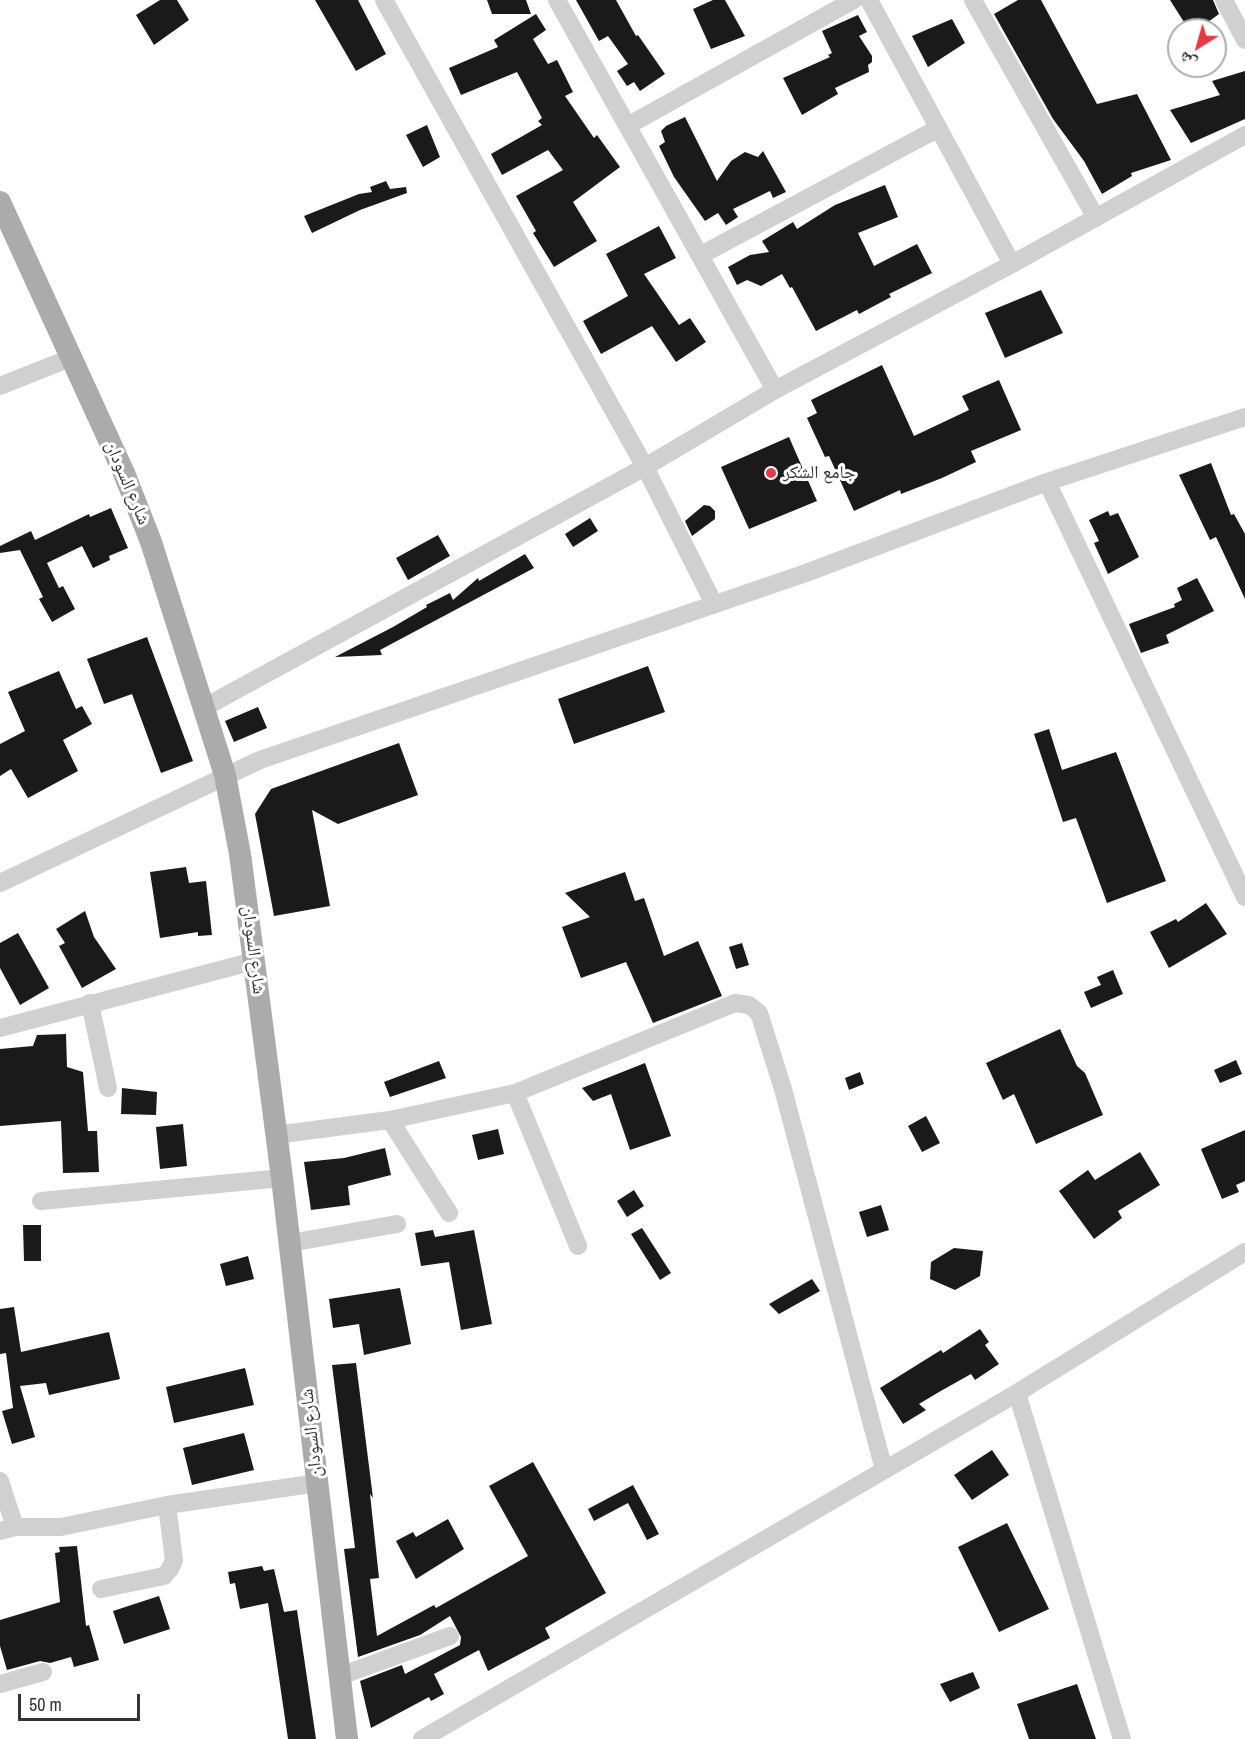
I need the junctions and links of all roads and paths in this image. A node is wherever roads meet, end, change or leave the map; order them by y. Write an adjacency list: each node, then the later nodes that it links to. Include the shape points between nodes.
1 (384, 0): 19 (street)
2 (557, 0): 8 (street)
3 (854, 0): 8 (street)
4 (869, 0): 9 (street)
5 (1224, 0): 7 (street)
6 (980, 3): 12 (street)
7 (1245, 40)
8 (629, 125): 13 (street)
9 (937, 129): 13 (street); 14 (street)
10 (1245, 135): 12 (street)
11 (0, 202): 15 (main road, شارع السودان)
12 (1096, 218): 14 (street)
13 (701, 255): 17 (street)
14 (1012, 264): 17 (street)
15 (73, 357): 16 (street); 22 (main road, شارع السودان, via 152,542)
16 (0, 387)
17 (775, 390): 19 (street)
18 (1245, 417): 20 (street)
19 (645, 467): 21 (street); 22 (street)
20 (1047, 482): 21 (street); 25 (street)
21 (714, 604): 23 (street)
22 (205, 707): 23 (main road, شارع السودان)
23 (225, 775): 24 (street); 26 (main road, شارع السودان)
24 (0, 883)
25 (1245, 897)
26 (254, 961): 27 (street); 32 (main road, شارع السودان)
27 (90, 1004): 28 (street); 29 (street)
28 (0, 1028)
29 (108, 1088)
30 (515, 1093): 31 (street); 38 (street); 41 (street, via 735,1003 759,1013 783,1089)
31 (390, 1120): 32 (street); 35 (street)
32 (275, 1135): 33 (main road, شارع السودان)
33 (282, 1178): 34 (street); 37 (main road, شارع السودان)
34 (41, 1201)
35 (449, 1213)
36 (396, 1224): 37 (street)
37 (290, 1243): 43 (main road, شارع السودان)
38 (578, 1246)
39 (1245, 1252): 40 (street)
40 (1017, 1393): 41 (street); 53 (street)
41 (884, 1470): 52 (street)
42 (0, 1481): 45 (street)
43 (318, 1483): 44 (street); 49 (main road, شارع السودان)
44 (167, 1505): 45 (street, via 61,1527); 46 (street, via 174,1560 170,1569 164,1576)
45 (7, 1529)
46 (101, 1589)
47 (450, 1636): 49 (street)
48 (43, 1672): 50 (street)
49 (340, 1676): 51 (main road, شارع السودان)
50 (0, 1684)
51 (347, 1739)
52 (422, 1739)
53 (1122, 1739)

